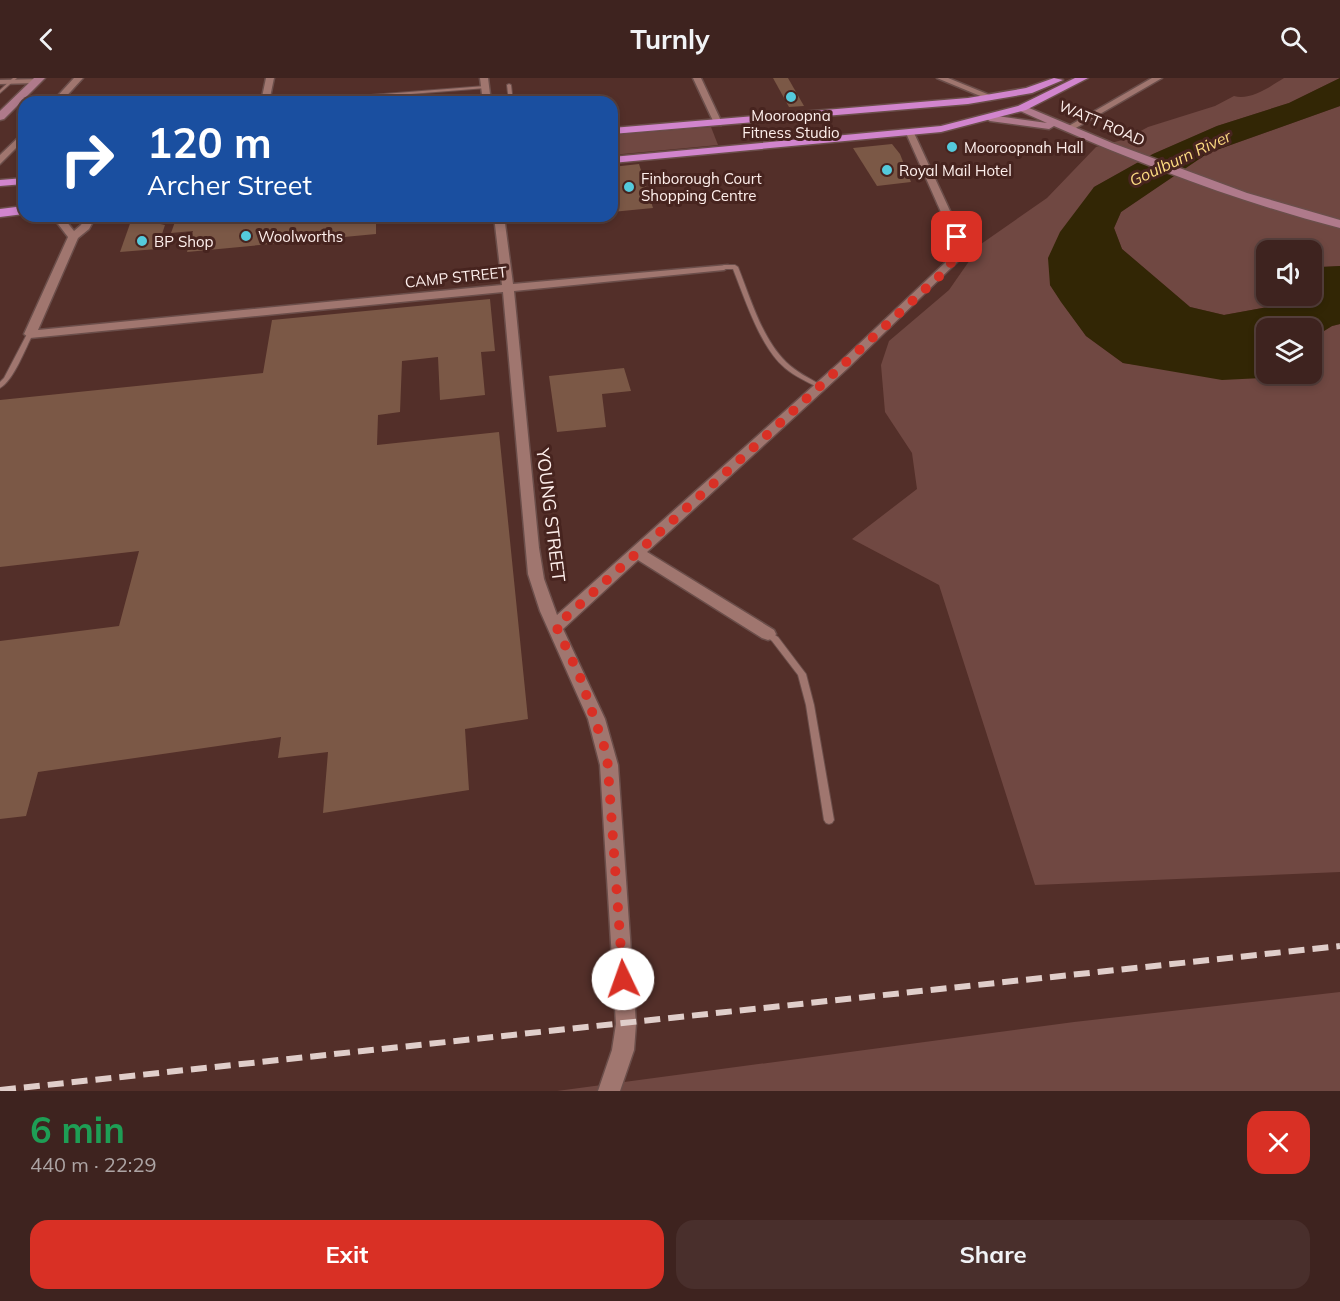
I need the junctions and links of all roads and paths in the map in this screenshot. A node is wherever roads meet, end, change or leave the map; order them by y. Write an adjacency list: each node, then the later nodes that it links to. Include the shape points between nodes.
1 (79, 78): 15 (street)
2 (270, 78): 16 (street)
3 (697, 78): 26 (street)
4 (940, 78): 19 (street)
5 (1063, 78): 19 (highway, via 1039,88)
6 (1083, 78): 22 (highway)
7 (1158, 78): 28 (street)
8 (7, 81): 9 (street); 12 (lane)
9 (42, 81): 13 (street); 14 (street)
10 (485, 83): 17 (lane)
11 (509, 85): 18 (lane)
12 (0, 92)
13 (24, 96)
14 (30, 96)
15 (62, 96)
16 (266, 96)
17 (355, 96)
18 (510, 96)
19 (993, 98): 21 (highway); 22 (highway)
20 (18, 102): 24 (street)
21 (892, 108): 26 (highway); 30 (highway)
22 (1023, 108): 25 (highway); 28 (street, WATT ROAD)
23 (18, 110): 27 (street)
24 (0, 117)
25 (990, 118): 30 (highway); 31 (street)
26 (718, 123): 29 (highway); 35 (highway)
27 (0, 128)
28 (1071, 128): 31 (street, WATT ROAD)
29 (618, 131)
30 (910, 133): 35 (highway); 51 (street, via 954,229 956,255 947,269)
31 (1086, 134): 45 (street, WATT ROAD, via 1243,195)
32 (18, 137): 33 (street)
33 (6, 140)
34 (18, 141): 37 (street)
35 (730, 149): 36 (highway)
36 (618, 159)
37 (0, 161)
38 (18, 182): 39 (highway)
39 (0, 183)
40 (18, 211): 41 (highway)
41 (0, 213)
42 (64, 222): 46 (street)
43 (88, 222): 46 (street, via 85,228)
44 (500, 222): 48 (street, YOUNG STREET)
45 (1340, 225)
46 (72, 229): 49 (street)
47 (724, 267): 48 (street, CAMP STREET); 51 (lane, CAMP STREET, via 735,267 750,306 778,358)
48 (507, 287): 49 (street, CAMP STREET); 53 (street, YOUNG STREET, via 532,548 540,589)
49 (30, 334): 50 (lane)
50 (0, 386)
51 (819, 386): 52 (street)
52 (638, 553): 53 (street); 54 (street)
53 (556, 626): 56 (street, YOUNG STREET, via 580,677 609,765 626,1024 623,1050)
54 (768, 634): 55 (lane, via 802,674)
55 (829, 820)
56 (609, 1091)

